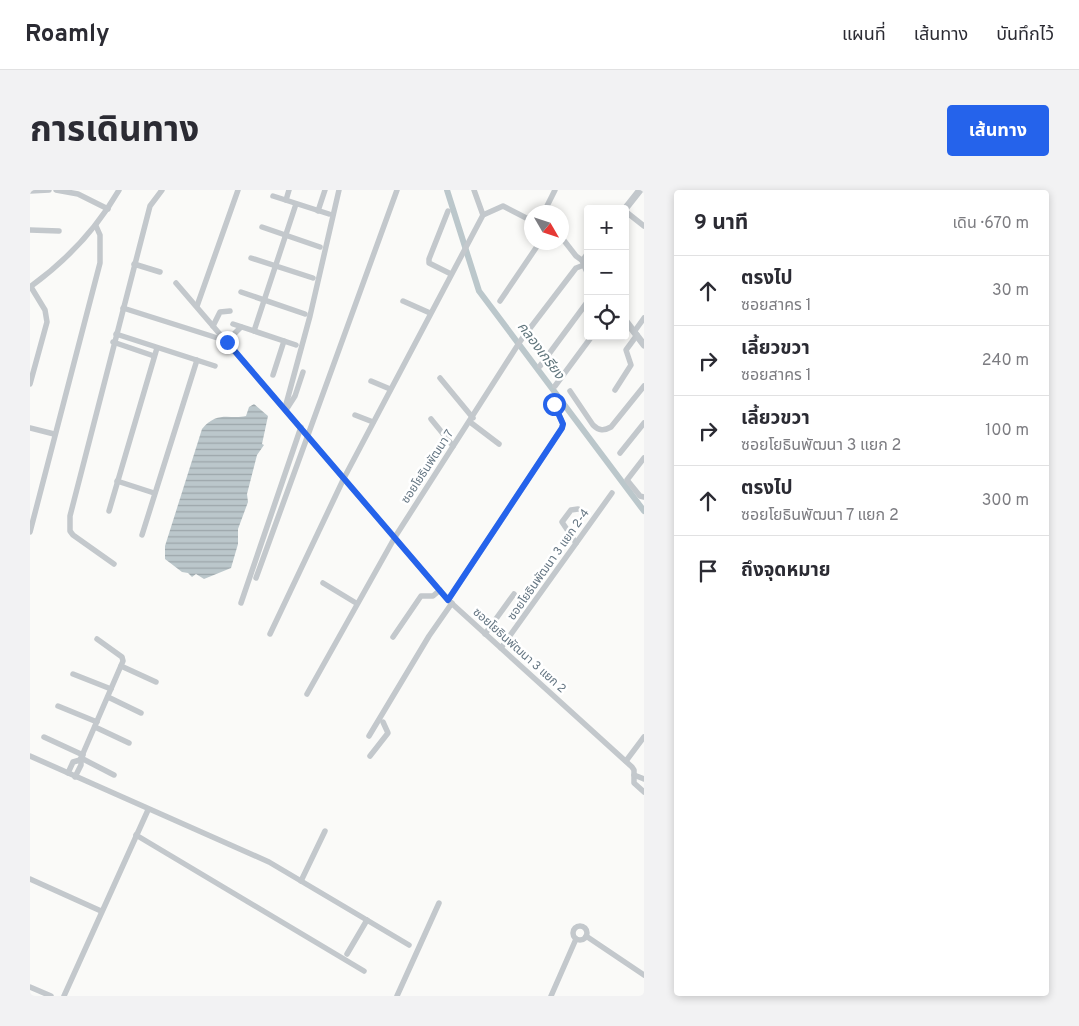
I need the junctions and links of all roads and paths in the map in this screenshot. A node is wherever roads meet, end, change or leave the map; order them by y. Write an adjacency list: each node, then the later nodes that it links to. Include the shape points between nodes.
1 (49, 190): 13 (street)
2 (56, 190): 19 (street, via 78,194)
3 (119, 190): 19 (street)
4 (162, 190): 37 (street, via 150,206)
5 (238, 190): 48 (street)
6 (289, 190): 15 (street)
7 (325, 190): 20 (street)
8 (339, 190): 84 (street)
9 (396, 190): 93 (street)
10 (474, 190): 24 (street)
11 (554, 190): 17 (street)
12 (640, 190): 18 (street)
13 (30, 191)
14 (273, 196): 15 (street)
15 (286, 200): 16 (street)
16 (296, 204): 20 (street); 31 (street)
17 (547, 205)
18 (629, 205)
19 (108, 209): 26 (street)
20 (318, 211): 23 (street)
21 (448, 212): 40 (street, via 429,263)
22 (629, 213): 27 (street)
23 (329, 214)
24 (484, 214): 25 (street, via 503,206); 40 (street)
25 (524, 217)
26 (96, 226): 43 (street, via 51,271); 92 (street, via 100,235 100,263)
27 (644, 226)
28 (262, 227): 31 (street)
29 (30, 230): 30 (street)
30 (59, 231)
31 (286, 236): 32 (street); 38 (street)
32 (320, 247)
33 (569, 247): 36 (street)
34 (535, 250): 47 (street)
35 (251, 258): 38 (street)
36 (584, 263): 87 (street, ซอยโยธินพัฒนา 7, via 576,268 521,340)
37 (134, 264): 39 (street); 50 (street)
38 (276, 265): 41 (street); 45 (street)
39 (160, 272)
40 (451, 274): 52 (street)
41 (313, 278)
42 (176, 283): 48 (street, ซอยโยธินพัฒนา 3 แยก 2)
43 (30, 287): 77 (street, via 45,310 47,322)
44 (241, 292): 45 (street)
45 (265, 300): 53 (street); 59 (street)
46 (403, 301): 52 (street)
47 (500, 302)
48 (197, 306): 57 (street, ซอยโยธินพัฒนา 3 แยก 2)
49 (584, 306): 72 (street)
50 (123, 308): 60 (street); 64 (street)
51 (230, 311): 57 (street, via 220,312)
52 (430, 313): 80 (street)
53 (305, 314)
54 (644, 318): 61 (street)
55 (233, 324): 58 (street)
56 (629, 325): 61 (street)
57 (213, 326): 64 (street, ซอยโยธินพัฒนา 3 แยก 2)
58 (241, 327): 59 (street); 64 (street)
59 (254, 331): 65 (street)
60 (116, 334): 63 (street); 68 (street)
61 (636, 334): 67 (street); 81 (street, via 626,350 631,365)
62 (589, 340): 78 (street)
63 (113, 342): 69 (street); 109 (street, via 70,525 73,535)
64 (227, 342): 84 (street, ซอยโยธินพัฒนา 3 แยก 2)
65 (284, 342): 66 (street); 74 (street)
66 (296, 345)
67 (644, 345)
68 (157, 348): 69 (street); 70 (street)
69 (154, 356): 99 (street)
70 (197, 360): 71 (street); 100 (street)
71 (215, 366)
72 (540, 366)
73 (303, 372): 84 (street, via 295,396)
74 (274, 375)
75 (440, 378): 87 (street)
76 (371, 381): 80 (street)
77 (30, 384)
78 (555, 386)
79 (644, 386): 82 (street, via 611,427 605,430 597,429)
80 (390, 389): 88 (street)
81 (615, 390)
82 (570, 392)
83 (554, 404): 114 (street, via 562,428)
84 (285, 409): 90 (street, ซอยโยธินพัฒนา 3 แยก 2)
85 (355, 415): 88 (street)
86 (431, 419): 95 (street)
87 (471, 420): 94 (street); 95 (street, ซอยโยธินพัฒนา 7)
88 (373, 422): 98 (street)
89 (644, 422): 96 (street)
90 (301, 427): 93 (street, ซอยโยธินพัฒนา 3 แยก 2); 115 (street)
91 (30, 428): 92 (street)
92 (54, 434): 105 (street)
93 (307, 434): 98 (street, ซอยโยธินพัฒนา 3 แยก 2); 110 (street)
94 (500, 444)
95 (453, 446): 107 (street, ซอยโยธินพัฒนา 7)
96 (620, 453)
97 (644, 458): 102 (street, via 627,480)
98 (344, 478): 107 (street, ซอยโยธินพัฒนา 3 แยก 2); 117 (street)
99 (117, 481): 100 (street); 104 (street)
100 (154, 493): 106 (street)
101 (612, 493): 108 (street, ซอยโยธินพัฒนา 3 แยก 2-4)
102 (644, 497)
103 (578, 509): 108 (street, via 571,510 562,522)
104 (110, 511)
105 (30, 532)
106 (142, 535)
107 (395, 537): 112 (street, ซอยโยธินพัฒนา 3 แยก 2); 116 (street, ซอยโยธินพัฒนา 7)
108 (576, 543): 121 (street, ซอยโยธินพัฒนา 3 แยก 2-4)
109 (114, 564)
110 (256, 578)
111 (324, 583): 116 (street)
112 (440, 590): 114 (street, ซอยโยธินพัฒนา 3 แยก 2); 119 (street, via 433,596 421,596)
113 (514, 594): 118 (street)
114 (450, 602): 118 (street, ซอยโยธินพัฒนา 3 แยก 2); 132 (street)
115 (241, 603)
116 (356, 604): 126 (street, ซอยโยธินพัฒนา 7)
117 (270, 634)
118 (485, 634): 121 (street, ซอยโยธินพัฒนา 3 แยก 2)
119 (393, 637)
120 (97, 639): 122 (street, via 122,658)
121 (502, 648): 139 (street, ซอยโยธินพัฒนา 3 แยก 2)
122 (121, 666): 124 (street); 125 (street)
123 (73, 674): 125 (street)
124 (156, 682)
125 (111, 689): 127 (street)
126 (307, 694)
127 (108, 697): 129 (street); 131 (street)
128 (58, 706): 131 (street)
129 (142, 714)
130 (383, 722): 137 (street, via 388,733)
131 (96, 725): 135 (street); 138 (street)
132 (369, 736)
133 (44, 737): 138 (street)
134 (644, 737): 139 (street)
135 (129, 743)
136 (30, 756): 140 (street)
137 (370, 756)
138 (81, 757): 140 (street); 141 (street); 143 (street)
139 (626, 761): 142 (street, ซอยโยธินพัฒนา 3 แยก 2)
140 (68, 773): 143 (street)
141 (114, 775)
142 (634, 775): 144 (street); 145 (street, ซอยโยธินพัฒนา 3 แยก 2, via 634,783)
143 (75, 776): 146 (street)
144 (644, 779)
145 (644, 792)
146 (148, 810): 148 (street); 150 (street, via 269,862)
147 (325, 831): 150 (street)
148 (136, 835): 152 (street); 158 (street)
149 (30, 879): 152 (street)
150 (301, 881): 153 (street)
151 (439, 903): 163 (street)
152 (101, 911): 162 (street)
153 (367, 920): 156 (street); 157 (street)
154 (586, 936): 155 (street, via 582,940); 155 (street, via 584,928 579,926 573,931); 159 (street)
155 (576, 939): 164 (street)
156 (409, 945)
157 (347, 954)
158 (364, 972)
159 (644, 975)
160 (30, 987): 161 (street)
161 (51, 996)
162 (64, 996)
163 (397, 996)
164 (552, 996)

